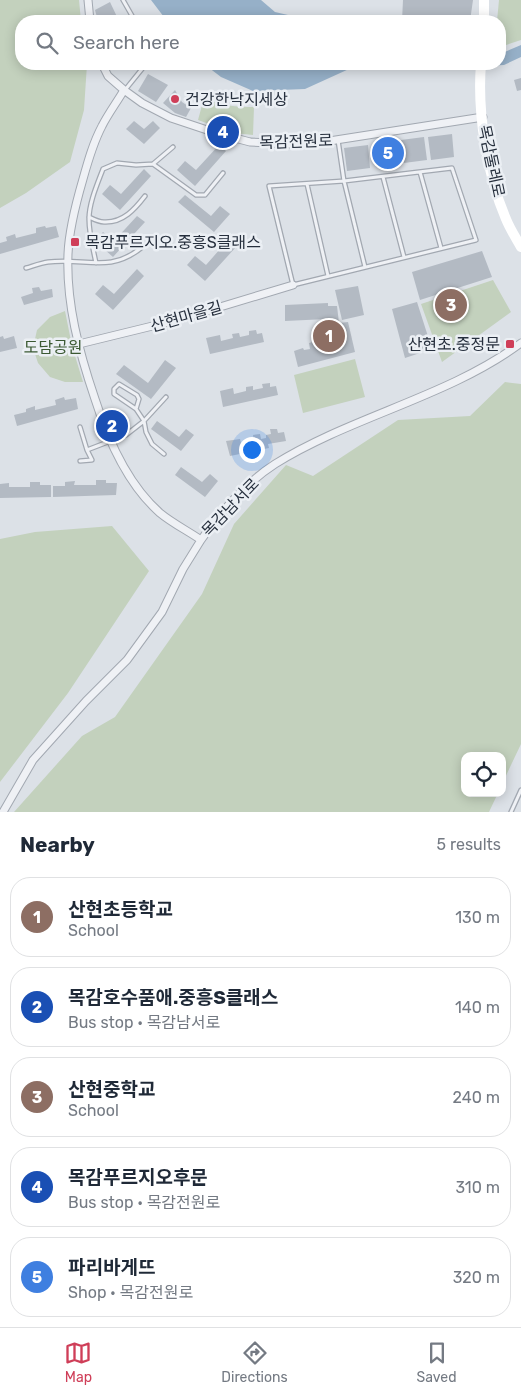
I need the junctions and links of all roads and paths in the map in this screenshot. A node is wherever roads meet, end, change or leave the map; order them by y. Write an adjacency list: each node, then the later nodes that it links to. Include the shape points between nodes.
1 (88, 0): 4 (street)
2 (123, 0): 5 (lane)
3 (484, 0): 6 (street)
4 (89, 15)
5 (132, 15)
6 (484, 15)
7 (105, 70): 10 (street, 목감전원로)
8 (141, 70): 10 (lane)
9 (481, 70): 11 (street, 목감둘레로)
10 (124, 90): 12 (street, 목감전원로, via 171,118 250,142 291,144); 26 (street, 목감남서로, via 90,153 76,204)
11 (483, 117): 12 (street, 목감전원로); 22 (street, 목감둘레로, via 492,178 506,220)
12 (338, 140): 18 (lane)
13 (173, 147): 14 (lane)
14 (153, 164): 16 (lane, via 196,195 205,195); 21 (lane, via 117,163 103,169)
15 (420, 172): 17 (lane, 산현마을길); 24 (lane); 24 (lane, 산현마을길, via 452,168 476,240)
16 (223, 173)
17 (383, 177): 18 (lane, 산현마을길); 25 (lane)
18 (344, 182): 19 (lane, 산현마을길); 28 (lane)
19 (307, 184): 30 (lane); 31 (lane, 산현마을길, via 269,186)
20 (145, 196): 21 (lane, via 122,219 103,222)
21 (89, 217): 27 (lane)
22 (521, 247)
23 (141, 248): 27 (lane, via 132,256 113,263)
24 (441, 248): 25 (lane, 산현마을길)
25 (404, 257): 28 (lane, 산현마을길)
26 (68, 261): 27 (lane); 29 (lane); 33 (street, 목감남서로, via 69,288)
27 (96, 263)
28 (365, 267): 30 (lane, 산현마을길)
29 (26, 268)
30 (328, 276): 31 (lane, 산현마을길)
31 (293, 285): 33 (street, 산현마을길, via 177,320)
32 (521, 343): 42 (street, 목감남서로, via 472,373 326,437 274,464 247,487)
33 (79, 344): 38 (street, 목감남서로)
34 (166, 397): 36 (lane)
35 (136, 409): 35 (lane, via 114,394 114,388 119,384 137,395); 36 (lane)
36 (144, 421): 38 (lane, via 126,435); 40 (lane, via 152,444)
37 (80, 427): 39 (lane)
38 (111, 441): 39 (lane); 42 (street, 목감남서로, via 142,494 160,513)
39 (87, 450): 41 (lane, via 92,460)
40 (164, 454)
41 (80, 461)
42 (201, 540): 44 (street, via 162,612 127,660 33,760)
43 (521, 790): 45 (lane)
44 (3, 812)
45 (510, 812)

